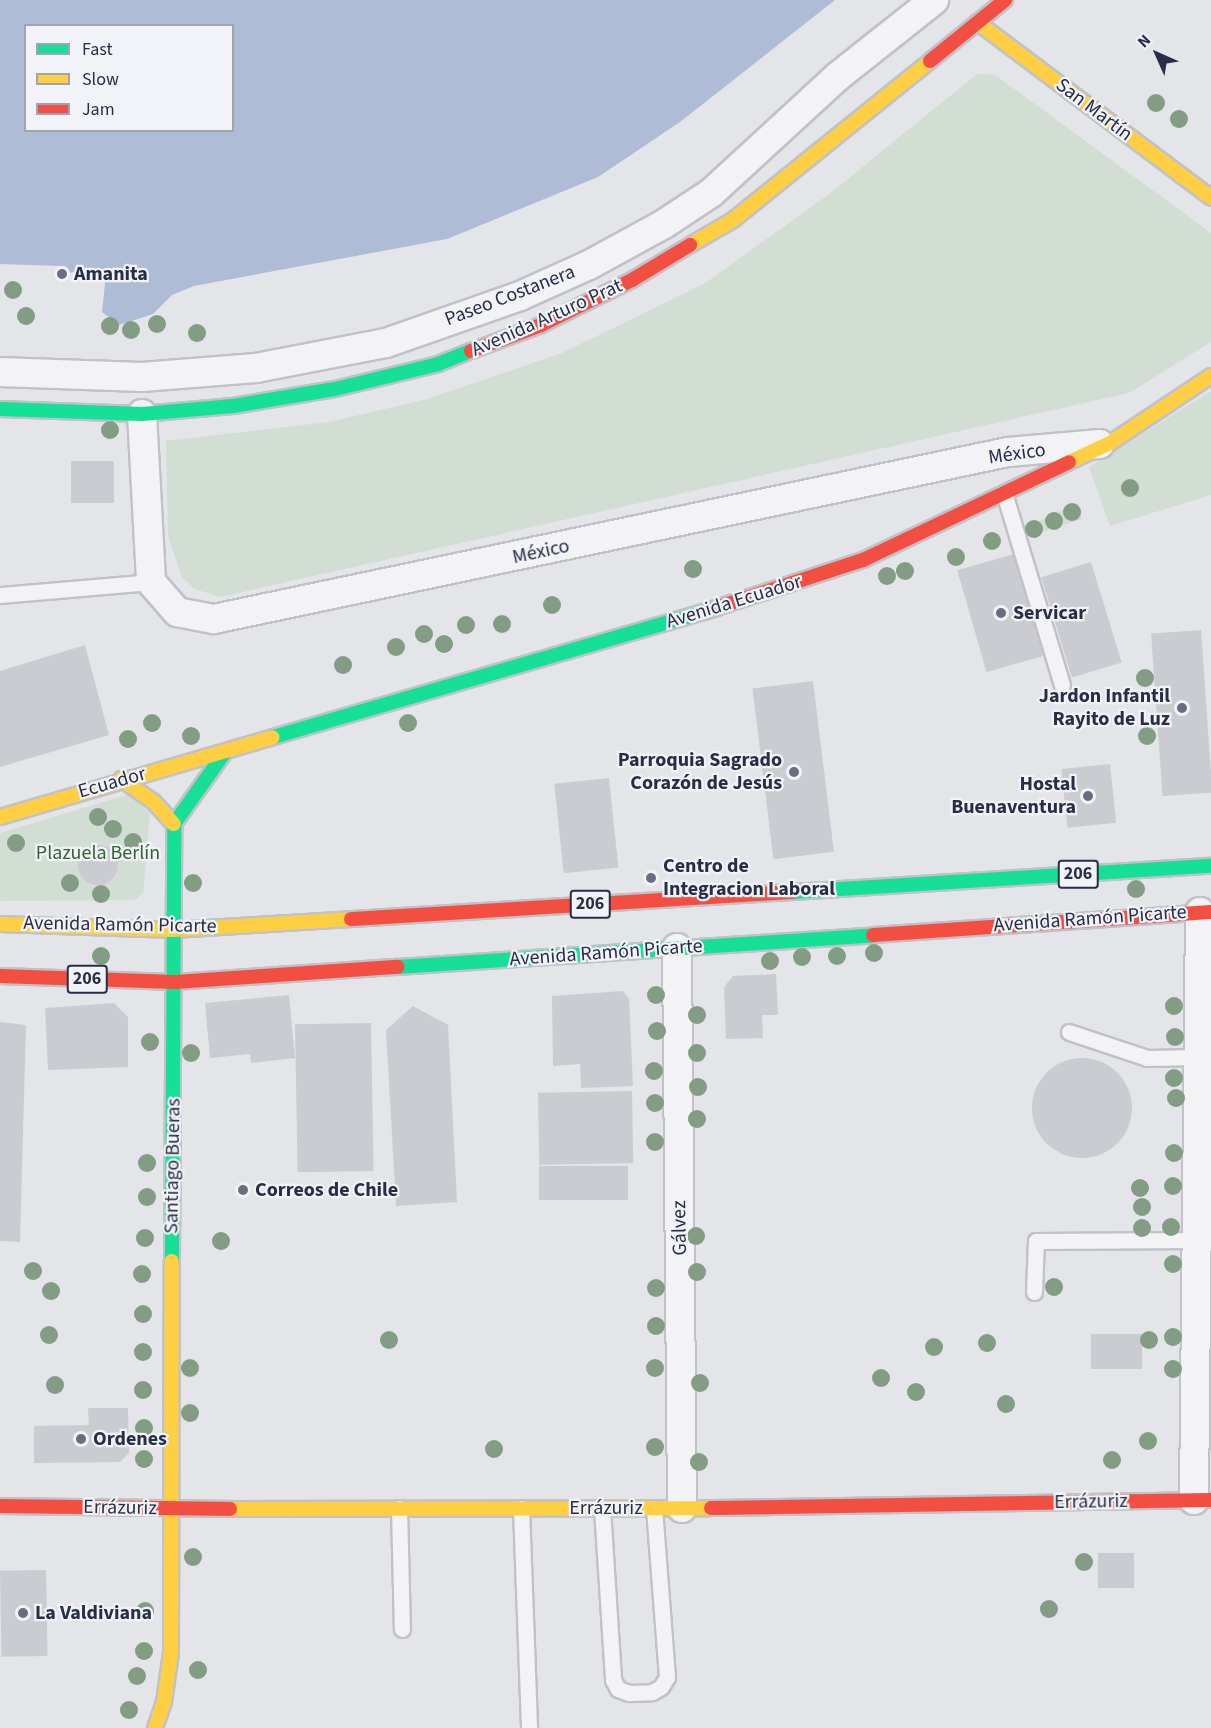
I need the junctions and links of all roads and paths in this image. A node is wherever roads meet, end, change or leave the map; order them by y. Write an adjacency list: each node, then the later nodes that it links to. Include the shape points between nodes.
1 (934, 0): 5 (street, Paseo Costanera, via 837,77 711,193 608,255 520,296 386,343 256,368 142,377)
2 (1005, 0): 3 (main road, Avenida Arturo Prat)
3 (977, 22): 4 (main road, San Martín); 8 (main road, Avenida Arturo Prat, via 733,220 632,280 541,325 438,364 335,389 233,406)
4 (1211, 198)
5 (0, 372)
6 (1211, 376): 9 (main road, Avenida Ecuador)
7 (0, 409): 8 (main road, Avenida Arturo Prat)
8 (142, 414): 11 (street)
9 (1110, 443): 10 (main road, Avenida Ecuador); 11 (street, México, via 1008,452 214,619 177,612)
10 (1005, 496): 13 (lane); 14 (main road, Avenida Ecuador, via 863,560 758,596)
11 (151, 582): 12 (lane)
12 (0, 595)
13 (1062, 686)
14 (225, 752): 15 (main road, Ecuador); 17 (main road)
15 (121, 779): 16 (main road, Ecuador); 17 (main road, via 153,801)
16 (0, 817)
17 (174, 824): 21 (main road, Santiago Bueras)
18 (1211, 867): 21 (main road, Avenida Ramón Picarte / 206)
19 (1205, 912): 22 (main road, Avenida Ramón Picarte / 206); 26 (street)
20 (0, 924): 21 (main road, Avenida Ramón Picarte / 206)
21 (173, 930): 24 (main road, Santiago Bueras)
22 (677, 948): 24 (main road, Avenida Ramón Picarte / 206); 33 (street, Gálvez)
23 (0, 976): 24 (main road, Avenida Ramón Picarte / 206)
24 (175, 982): 34 (main road, Santiago Bueras)
25 (1069, 1032): 26 (lane, via 1147,1058)
26 (1199, 1057): 27 (street)
27 (1197, 1240): 28 (lane, via 1036,1241); 29 (street)
28 (1034, 1292)
29 (1203, 1500): 33 (main road, Errázuriz)
30 (0, 1506): 34 (main road, Errázuriz)
31 (521, 1508): 32 (main road, Errázuriz); 35 (main road, Errázuriz); 38 (lane)
32 (602, 1508): 33 (main road, Errázuriz); 33 (lane, via 613,1680 618,1689 629,1693 652,1692 662,1687 667,1677)
33 (668, 1508)
34 (169, 1509): 35 (main road, Errázuriz); 37 (main road, Santiago Bueras, via 171,1653 164,1702)
35 (399, 1509): 36 (lane)
36 (402, 1629)
37 (154, 1728)
38 (529, 1728)

